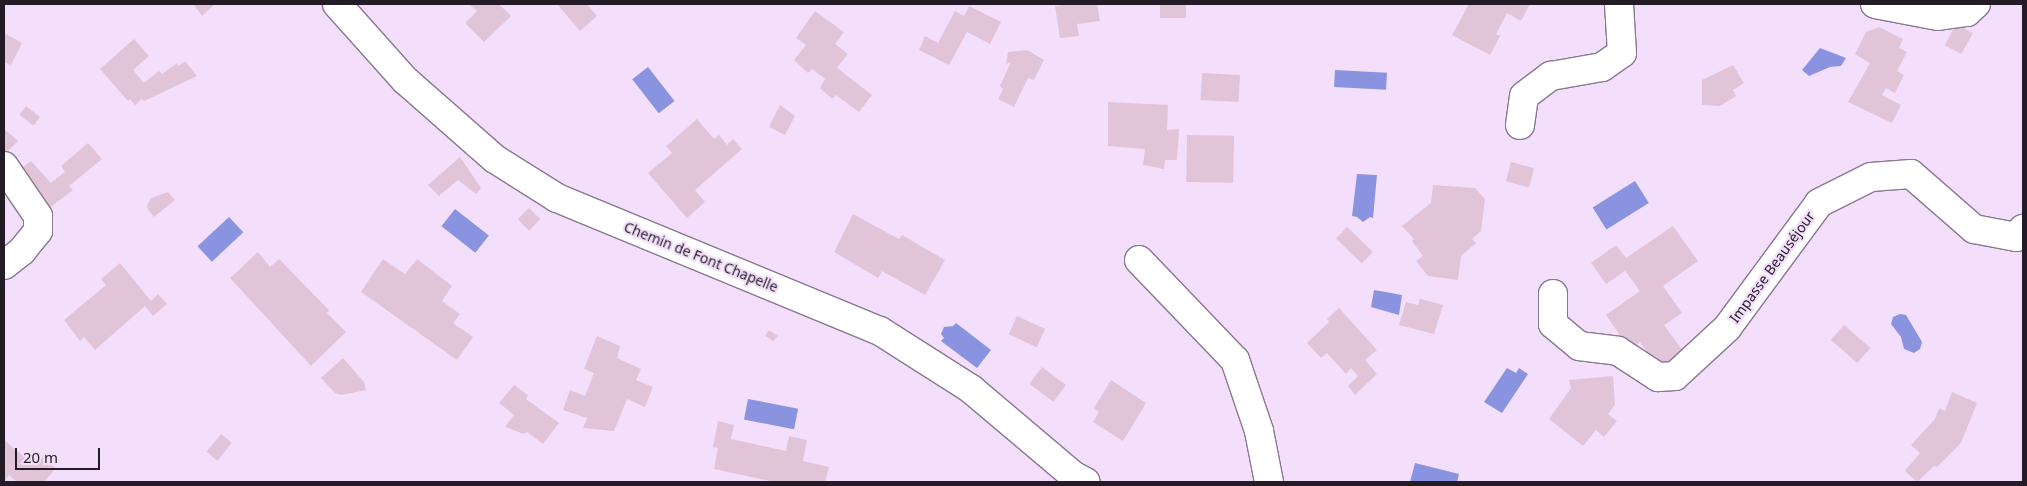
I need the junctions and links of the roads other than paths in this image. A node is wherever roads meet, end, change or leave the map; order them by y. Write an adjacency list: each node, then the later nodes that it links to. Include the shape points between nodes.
1 (337, 4): 11 (street, Chemin de Font Chapelle, via 404,80 495,159 558,198 880,331 971,389 1074,476)
2 (1618, 4): 5 (street, via 1622,53 1602,67 1551,76 1524,96)
3 (1875, 4): 4 (street, via 1938,16 1967,12)
4 (1976, 4)
5 (1520, 125)
6 (4, 166): 9 (street, via 38,216 38,231 22,251)
7 (2023, 229): 10 (street, Impasse Beauséjour, via 2016,236 1974,229 1912,174 1871,177 1819,203 1727,328 1675,376 1658,377 1618,351 1579,346 1553,324)
8 (1139, 260): 12 (street, via 1234,360 1259,431)
9 (4, 265)
10 (1553, 294)
11 (1086, 482)
12 (1269, 482)

